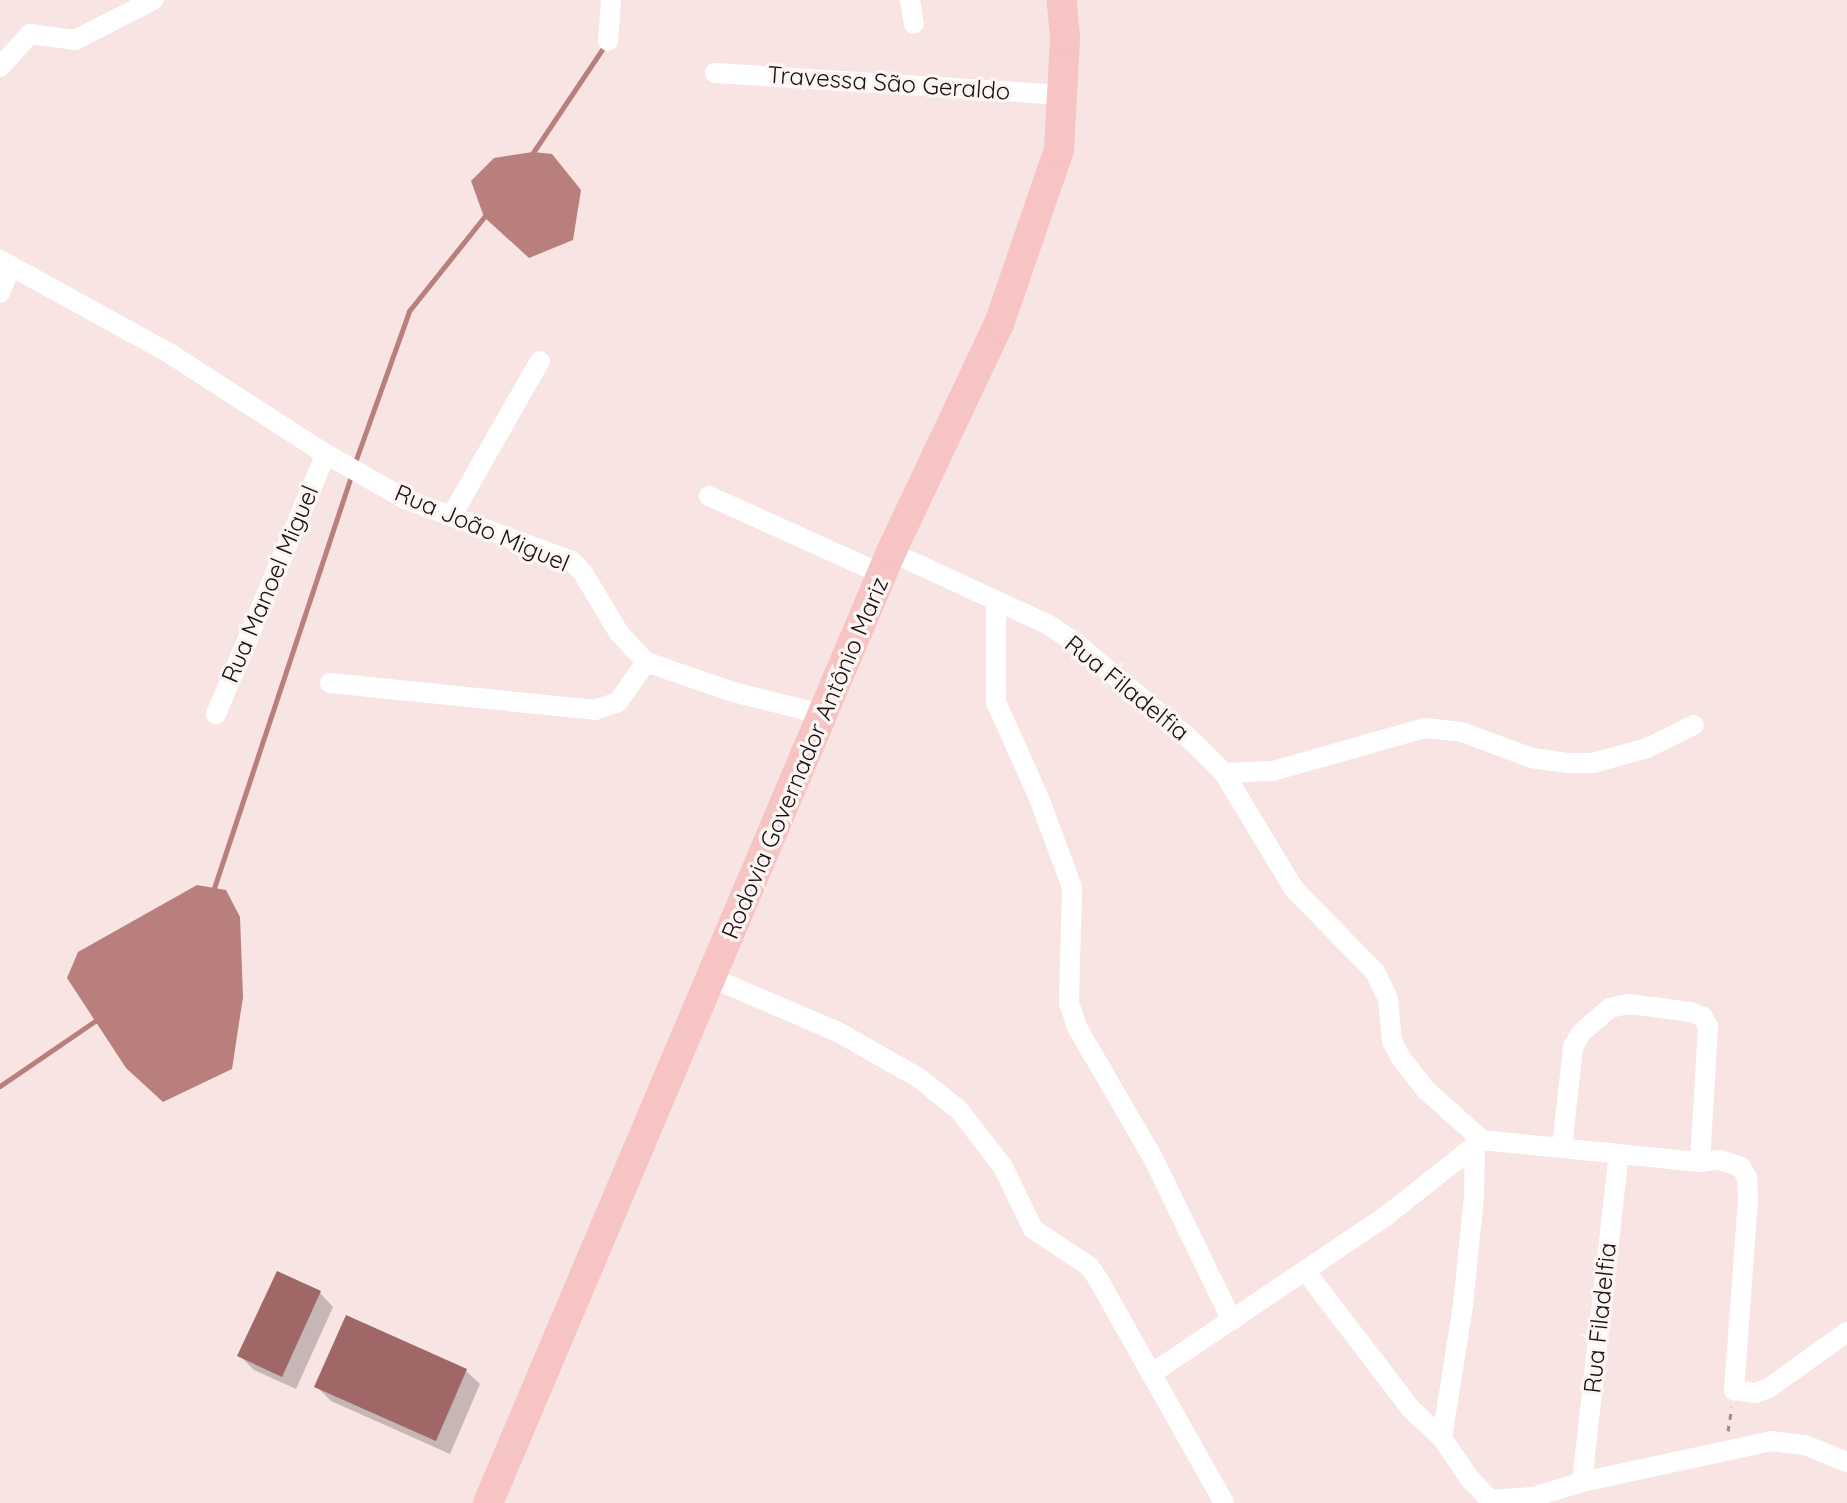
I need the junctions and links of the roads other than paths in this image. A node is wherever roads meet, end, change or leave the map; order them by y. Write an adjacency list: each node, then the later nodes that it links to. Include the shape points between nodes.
1 (153, 0): 7 (street, via 75,40 30,34)
2 (611, 0): 6 (street)
3 (910, 0): 5 (street)
4 (1062, 0): 9 (highway, Rodovia Governador Antônio Mariz)
5 (914, 24)
6 (608, 41)
7 (0, 67)
8 (715, 73): 9 (street, Travessa São Geraldo)
9 (1063, 95): 16 (highway, Rodovia Governador Antônio Mariz, via 1059,150 999,324)
10 (6, 263): 11 (street); 13 (street, Rua João Miguel, via 169,353)
11 (0, 293)
12 (540, 361): 15 (street)
13 (326, 454): 15 (street, Rua João Miguel, via 405,499); 20 (street, Rua Manoel Miguel)
14 (709, 496): 16 (street, Rua Filadelfia)
15 (452, 515): 18 (street, Rua João Miguel, via 572,561 619,633)
16 (887, 563): 17 (street, Rua Filadelfia); 21 (highway, Rodovia Governador Antônio Mariz)
17 (996, 600): 23 (street, Rua Filadelfia, via 1076,643 1153,705); 30 (street, via 996,702 1072,887 1069,1003 1078,1029 1153,1158)
18 (646, 662): 19 (street, via 618,702 595,710); 21 (street, Rua João Miguel, via 733,692)
19 (330, 683)
20 (216, 714)
21 (825, 715): 24 (highway, Rodovia Governador Antônio Mariz)
22 (1694, 725): 23 (street, via 1647,748 1593,763 1532,758 1462,732 1425,728 1273,771)
23 (1224, 773): 25 (street, Rua Filadelfia, via 1294,889 1382,982 1392,1041 1400,1057)
24 (712, 978): 32 (street, via 850,1039 919,1078 959,1110 1003,1167 1033,1229 1094,1273); 36 (highway, Rodovia Governador Antônio Mariz)
25 (1478, 1142): 26 (street); 29 (street); 33 (street, via 1463,1305)
26 (1562, 1147): 27 (street); 28 (street, via 1573,1047 1600,1013 1628,1004 1691,1012 1703,1017 1708,1027)
27 (1619, 1154): 28 (street); 35 (street, Rua Filadelfia)
28 (1700, 1162): 31 (street, via 1732,1162 1747,1178 1734,1390 1755,1393 1769,1388)
29 (1306, 1272): 30 (street); 33 (street, via 1412,1410)
30 (1232, 1321): 32 (street)
31 (1847, 1332)
32 (1151, 1374): 37 (street)
33 (1442, 1438): 35 (street, via 1490,1500 1533,1497)
34 (1847, 1462): 35 (street, via 1786,1442)
35 (1582, 1482)
36 (488, 1503)
37 (1224, 1503)

